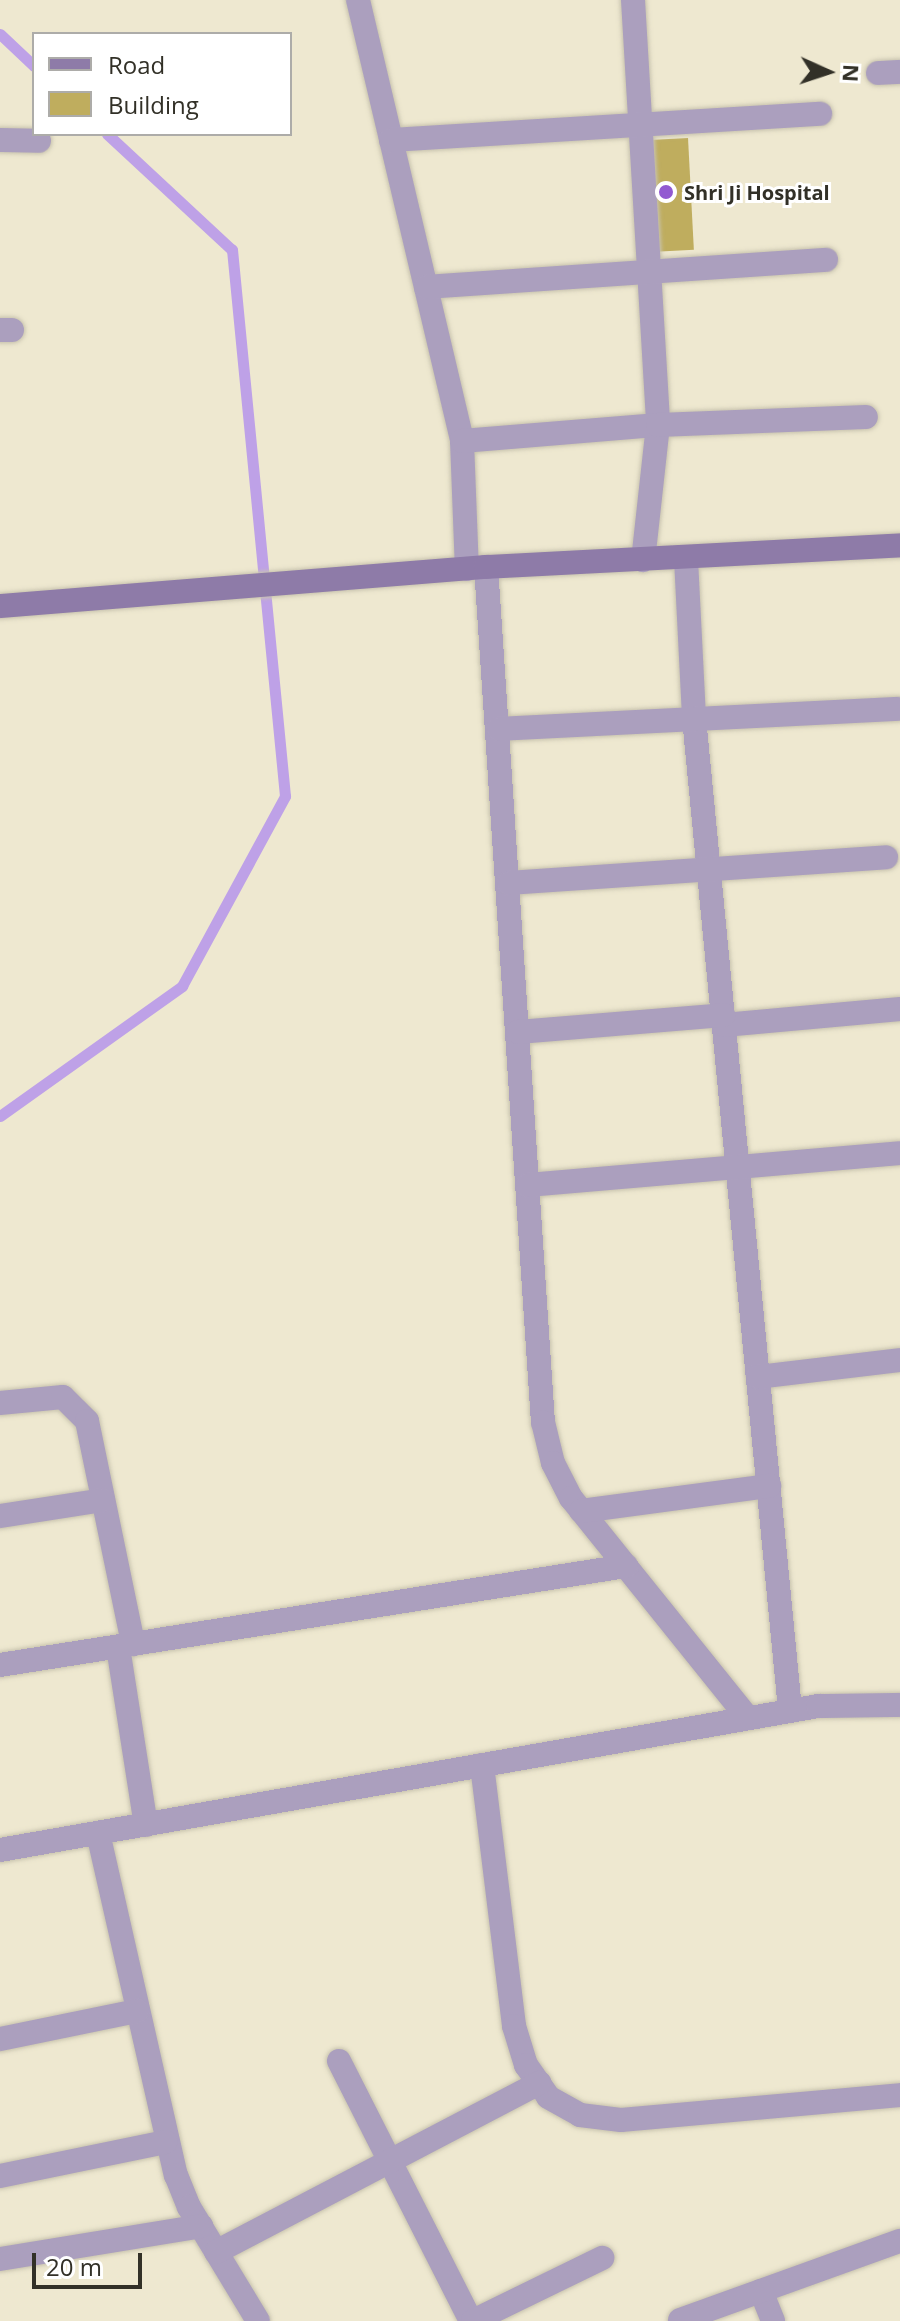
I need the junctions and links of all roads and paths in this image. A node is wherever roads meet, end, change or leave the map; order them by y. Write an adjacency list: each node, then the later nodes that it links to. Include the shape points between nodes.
1 (358, 0): 6 (street)
2 (633, 0): 4 (street)
3 (820, 114): 4 (street)
4 (639, 124): 6 (street); 9 (street)
5 (0, 140): 7 (street)
6 (391, 140): 10 (street)
7 (39, 141)
8 (826, 260): 9 (street)
9 (646, 268): 10 (street); 12 (street)
10 (426, 287): 13 (street)
11 (866, 417): 12 (street)
12 (658, 425): 13 (street); 16 (street)
13 (462, 441): 17 (street)
14 (900, 545): 15 (main road)
15 (686, 559): 16 (main road); 20 (street)
16 (643, 560): 17 (main road)
17 (467, 569): 18 (main road); 21 (street)
18 (0, 606)
19 (897, 709): 20 (street)
20 (694, 718): 21 (street); 23 (street)
21 (499, 729): 24 (street)
22 (886, 857): 23 (street)
23 (708, 869): 24 (street); 26 (street)
24 (509, 883): 27 (street)
25 (900, 1009): 26 (street)
26 (723, 1020): 27 (street); 29 (street)
27 (518, 1032): 30 (street)
28 (900, 1153): 29 (street)
29 (738, 1170): 30 (street); 32 (street)
30 (528, 1185): 36 (street, via 543,1422 553,1463)
31 (900, 1360): 32 (street)
32 (758, 1377): 34 (street)
33 (0, 1403): 35 (street, via 63,1397 78,1408 87,1421)
34 (769, 1486): 36 (street); 42 (street)
35 (103, 1500): 37 (street); 39 (street)
36 (581, 1511): 38 (street)
37 (0, 1516)
38 (626, 1566): 39 (street); 43 (street)
39 (125, 1645): 40 (street); 45 (street)
40 (0, 1665)
41 (900, 1705): 42 (street)
42 (790, 1710): 43 (street)
43 (748, 1718): 44 (street)
44 (482, 1765): 45 (street); 51 (street, via 514,2026 526,2065)
45 (146, 1825): 46 (street)
46 (98, 1833): 47 (street); 48 (street)
47 (0, 1850)
48 (137, 2011): 49 (street); 53 (street)
49 (0, 2039)
50 (339, 2061): 54 (street)
51 (539, 2083): 52 (street, via 548,2097 580,2115 621,2120); 54 (street)
52 (900, 2095)
53 (166, 2142): 55 (street); 56 (street)
54 (386, 2163): 58 (street); 64 (street)
55 (0, 2176)
56 (201, 2226): 58 (street); 60 (street)
57 (900, 2241): 61 (street)
58 (216, 2252): 63 (street)
59 (602, 2258): 64 (street)
60 (0, 2259)
61 (761, 2291): 62 (street); 65 (street)
62 (680, 2320)
63 (258, 2321)
64 (472, 2321)
65 (773, 2321)

